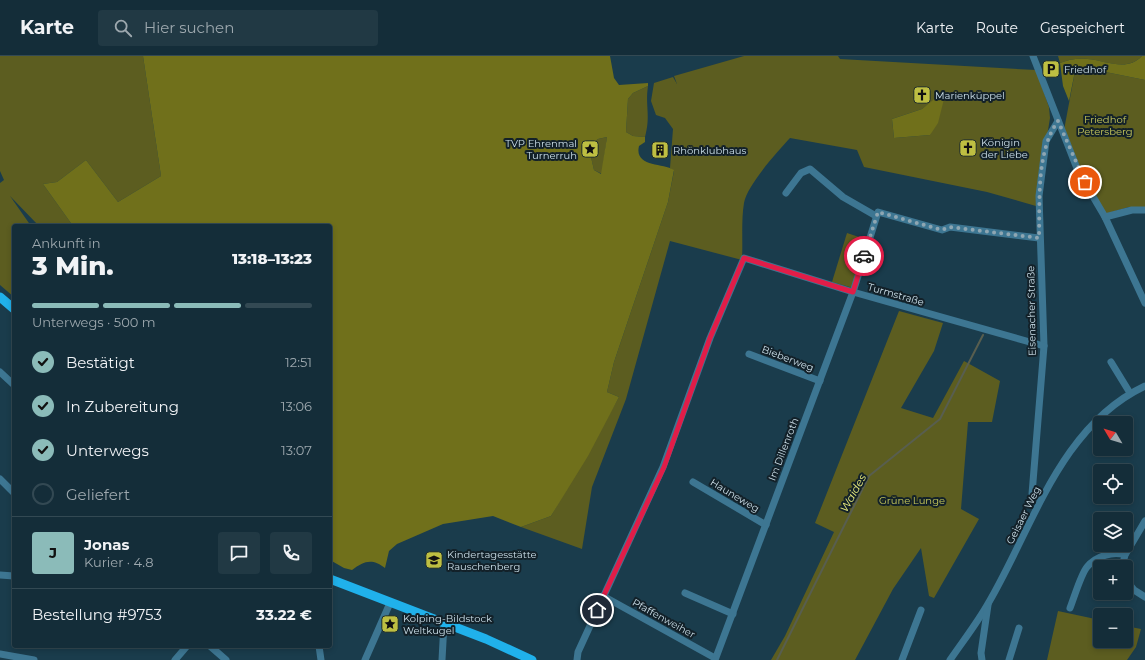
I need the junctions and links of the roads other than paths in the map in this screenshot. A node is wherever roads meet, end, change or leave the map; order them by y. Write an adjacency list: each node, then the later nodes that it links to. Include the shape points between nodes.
1 (1033, 56): 2 (street)
2 (1058, 121): 6 (street, via 1078,171); 7 (street, Eisenacher Straße, via 1046,141 1039,196)
3 (786, 193): 5 (street, via 801,173 810,169 843,197)
4 (1145, 210): 6 (street, via 1132,210)
5 (876, 216): 7 (street, via 878,212 942,230 950,227); 8 (street)
6 (1105, 217): 10 (street)
7 (1039, 238): 12 (street, Eisenacher Straße)
8 (853, 292): 12 (street, Turmstraße); 16 (street, Im Dillenroth); 33 (street, Turmstraße, via 744,258 710,338 664,467)
9 (0, 297): 11 (main road)
10 (1145, 303)
11 (12, 307)
12 (1044, 346): 23 (street, Eisenacher Straße, via 1032,494)
13 (749, 354): 16 (street, Bieberweg)
14 (1111, 362): 19 (street)
15 (0, 372): 17 (street)
16 (820, 381): 25 (street, Im Dillenroth)
17 (12, 383)
18 (1145, 386): 19 (street, Geisaer Weg)
19 (1130, 393): 23 (street, Geisaer Weg, via 1088,429 1054,476)
20 (0, 480): 22 (street)
21 (694, 482): 25 (street, Hauneweg)
22 (12, 491)
23 (1042, 499): 36 (street, Geisaer Weg)
24 (1145, 521): 26 (street)
25 (766, 525): 39 (street, Im Dillenroth)
26 (1125, 555): 27 (street); 37 (street, via 1118,553 1100,557 1087,567)
27 (1124, 560)
28 (0, 575): 29 (street)
29 (12, 576)
30 (332, 581): 35 (main road)
31 (1133, 589): 34 (street)
32 (685, 593): 39 (street)
33 (603, 596): 46 (street, Pfaffenweiher); 54 (street, via 578,652)
34 (1145, 597)
35 (390, 602): 40 (main road); 51 (street)
36 (989, 603): 56 (street, Geisaer Weg); 57 (street)
37 (1070, 608)
38 (921, 610): 55 (street)
39 (732, 614): 46 (street, Im Dillenroth)
40 (444, 623): 52 (street); 53 (main road)
41 (1019, 628): 58 (street)
42 (185, 648): 48 (street)
43 (212, 648): 49 (street)
44 (319, 648): 50 (street)
45 (0, 654): 47 (street)
46 (715, 659)
47 (34, 660)
48 (175, 660)
49 (226, 660)
50 (321, 660)
51 (365, 660)
52 (442, 660)
53 (532, 660)
54 (577, 660)
55 (902, 660)
56 (950, 660)
57 (982, 660)
58 (1009, 660)

